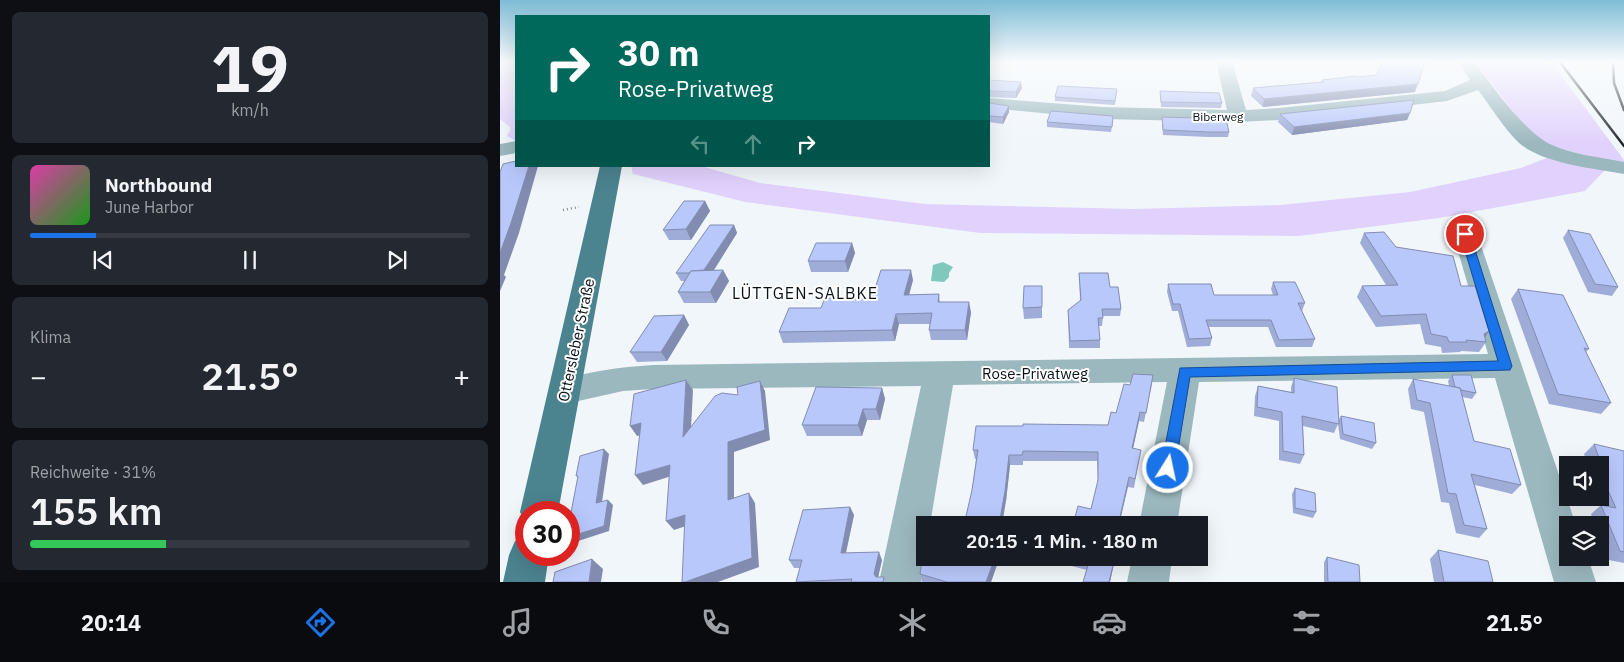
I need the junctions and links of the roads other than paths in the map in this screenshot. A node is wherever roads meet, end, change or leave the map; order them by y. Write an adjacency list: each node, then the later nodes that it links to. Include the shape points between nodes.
1 (1231, 88): 7 (street)
2 (1468, 88): 4 (street, Biberweg)
3 (1485, 88): 6 (street)
4 (1447, 96): 6 (street, Biberweg); 7 (street, Biberweg)
5 (990, 103): 7 (street, Biberweg, via 1103,113)
6 (1500, 108): 11 (street, via 1526,138 1539,147 1570,158)
7 (1238, 116)
8 (515, 147): 9 (street)
9 (500, 150)
10 (611, 167): 16 (main road, Ottersleber Straße)
11 (1624, 168)
12 (1465, 234): 13 (street)
13 (1506, 366): 14 (street, Rose-Privatweg); 24 (street)
14 (1185, 372): 15 (street, Rose-Privatweg); 18 (street)
15 (939, 373): 16 (street, Rose-Privatweg, via 633,378); 22 (street)
16 (565, 391): 17 (main road, Ottersleber Straße)
17 (541, 501)
18 (1160, 516)
19 (528, 566): 21 (main road)
20 (1151, 566): 23 (street)
21 (524, 582)
22 (900, 582)
23 (1148, 582)
24 (1574, 582)

